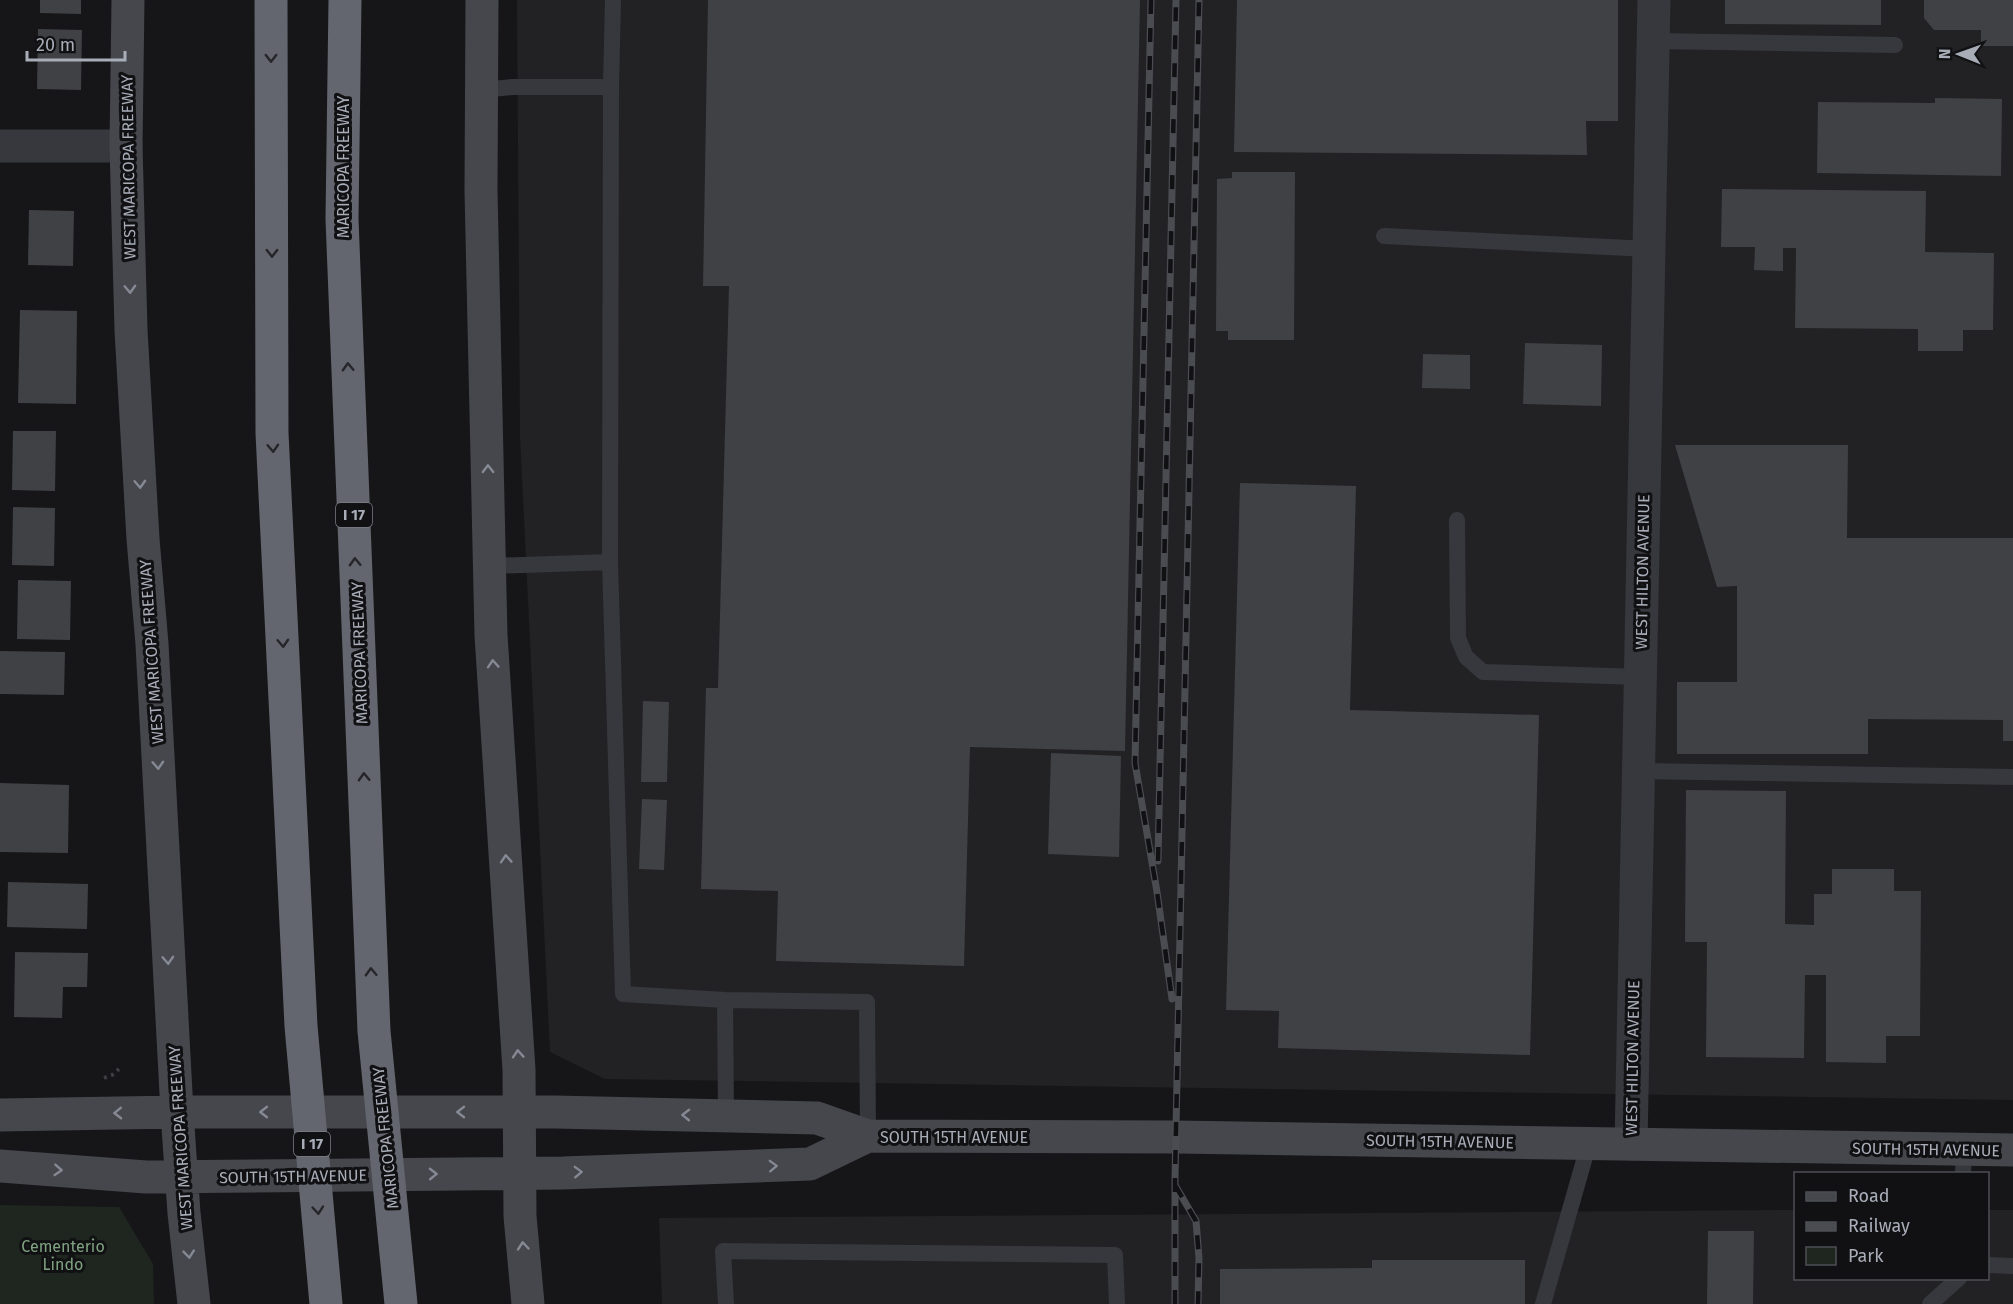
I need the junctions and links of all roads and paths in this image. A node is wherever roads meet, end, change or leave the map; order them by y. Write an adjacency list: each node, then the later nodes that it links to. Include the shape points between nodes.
1 (128, 0): 12 (main road, WEST MARICOPA FREEWAY)
2 (271, 0): 38 (highway, I 17, one-way to 38, via 272,433 301,1026)
3 (345, 0): 39 (highway, MARICOPA FREEWAY / I 17, one-way to 3, via 374,1031 342,219)
4 (482, 0): 10 (main road)
5 (613, 0): 9 (lane)
6 (1654, 0): 7 (street, WEST HILTON AVENUE)
7 (1653, 41): 8 (lane); 14 (street, WEST HILTON AVENUE)
8 (1895, 45)
9 (611, 87): 10 (lane); 16 (lane)
10 (481, 90): 17 (main road, one-way to 10)
11 (0, 146): 12 (street)
12 (126, 146): 22 (main road, WEST MARICOPA FREEWAY, one-way to 22, via 132,342)
13 (1384, 236): 14 (lane)
14 (1649, 249): 18 (street, WEST HILTON AVENUE)
15 (1456, 520): 18 (lane, via 1458,638 1466,657 1483,672)
16 (610, 562): 17 (lane); 21 (lane, via 624,994)
17 (490, 566): 23 (main road, one-way to 17)
18 (1640, 677): 19 (street, WEST HILTON AVENUE)
19 (1638, 771): 20 (lane); 28 (street, WEST HILTON AVENUE)
20 (2013, 777)
21 (725, 1000): 25 (lane); 26 (lane, via 867,1002)
22 (177, 1112): 23 (main road, SOUTH 15TH AVENUE, one-way to 22); 24 (main road, SOUTH 15TH AVENUE, one-way to 24); 33 (main road, WEST MARICOPA FREEWAY)
23 (519, 1112): 25 (main road, SOUTH 15TH AVENUE, one-way to 23); 32 (main road)
24 (0, 1115)
25 (726, 1116): 26 (main road, SOUTH 15TH AVENUE, via 817,1118)
26 (867, 1136): 27 (main road, SOUTH 15TH AVENUE); 32 (main road, SOUTH 15TH AVENUE, one-way to 26, via 810,1164)
27 (1589, 1143): 28 (main road, SOUTH 15TH AVENUE); 43 (lane)
28 (1631, 1144): 30 (main road, SOUTH 15TH AVENUE)
29 (2013, 1150): 30 (main road, SOUTH 15TH AVENUE)
30 (1964, 1162)
31 (0, 1166): 33 (main road, SOUTH 15TH AVENUE, one-way to 33)
32 (519, 1173): 33 (main road, SOUTH 15TH AVENUE, one-way to 32); 40 (main road, one-way to 32)
33 (182, 1177): 37 (main road, WEST MARICOPA FREEWAY, one-way to 37)
34 (1989, 1265): 35 (lane)
35 (2013, 1266)
36 (1957, 1280): 44 (lane)
37 (194, 1304)
38 (326, 1304)
39 (401, 1304)
40 (528, 1304)
41 (726, 1304): 42 (lane, via 723,1251 1115,1255)
42 (1117, 1304)
43 (1543, 1304)
44 (1930, 1304)

